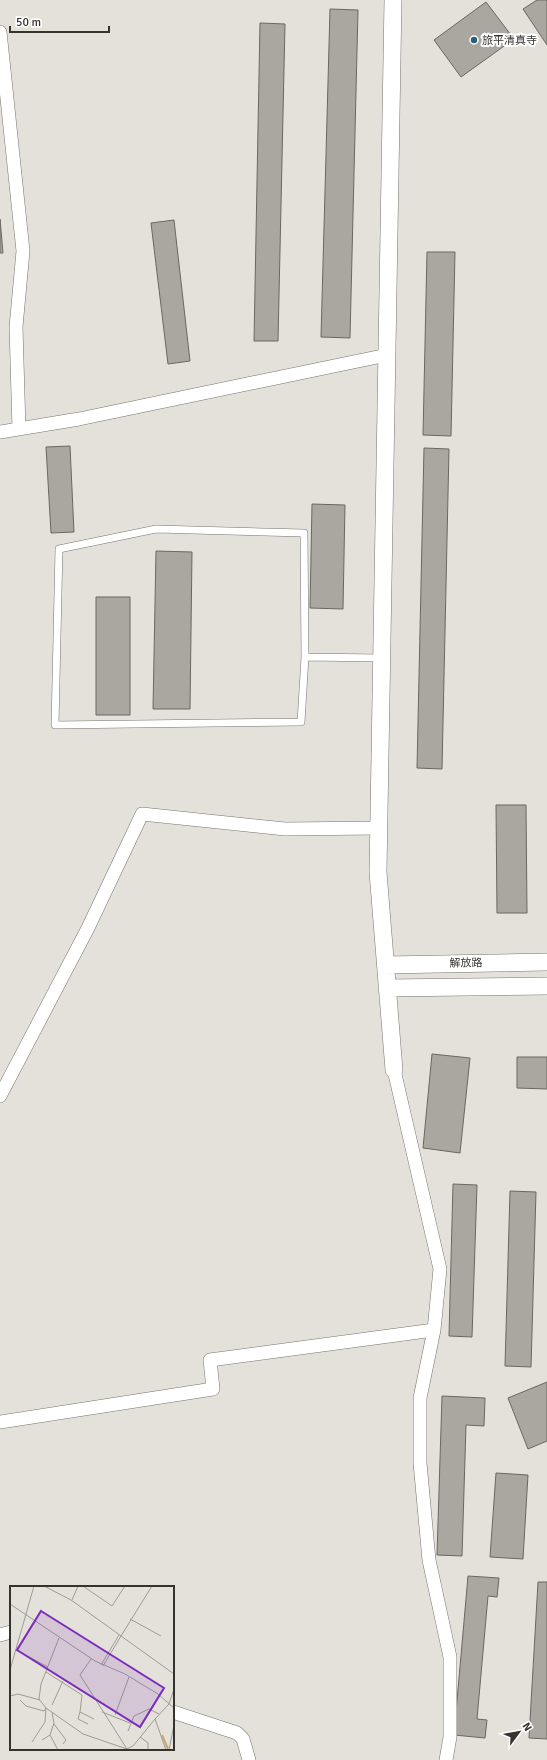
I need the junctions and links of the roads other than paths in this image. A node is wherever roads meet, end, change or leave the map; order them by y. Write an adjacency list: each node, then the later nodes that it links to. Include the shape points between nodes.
1 (393, 0): 3 (street)
2 (0, 32): 4 (street, via 24,251 16,327)
3 (387, 355): 4 (street, via 79,419); 7 (street)
4 (19, 429): 5 (street)
5 (0, 432)
6 (304, 657): 6 (lane, via 301,722 55,725 59,549 156,529 304,532); 7 (lane)
7 (382, 658): 8 (street)
8 (379, 828): 10 (street, via 378,872); 14 (street, via 285,829 142,814 88,928)
9 (547, 962): 10 (street, 解放路)
10 (386, 965): 12 (street)
11 (547, 986): 12 (street)
12 (387, 988): 13 (street)
13 (394, 1070): 15 (street, via 440,1269)
14 (0, 1096)
15 (434, 1330): 16 (street, via 210,1360 213,1389); 21 (street, via 420,1398 420,1463 429,1560 450,1657 450,1737)
16 (0, 1422)
17 (10, 1632): 18 (street)
18 (0, 1635)
19 (174, 1712): 20 (street, via 237,1733 243,1739)
20 (249, 1760)
21 (446, 1760)

